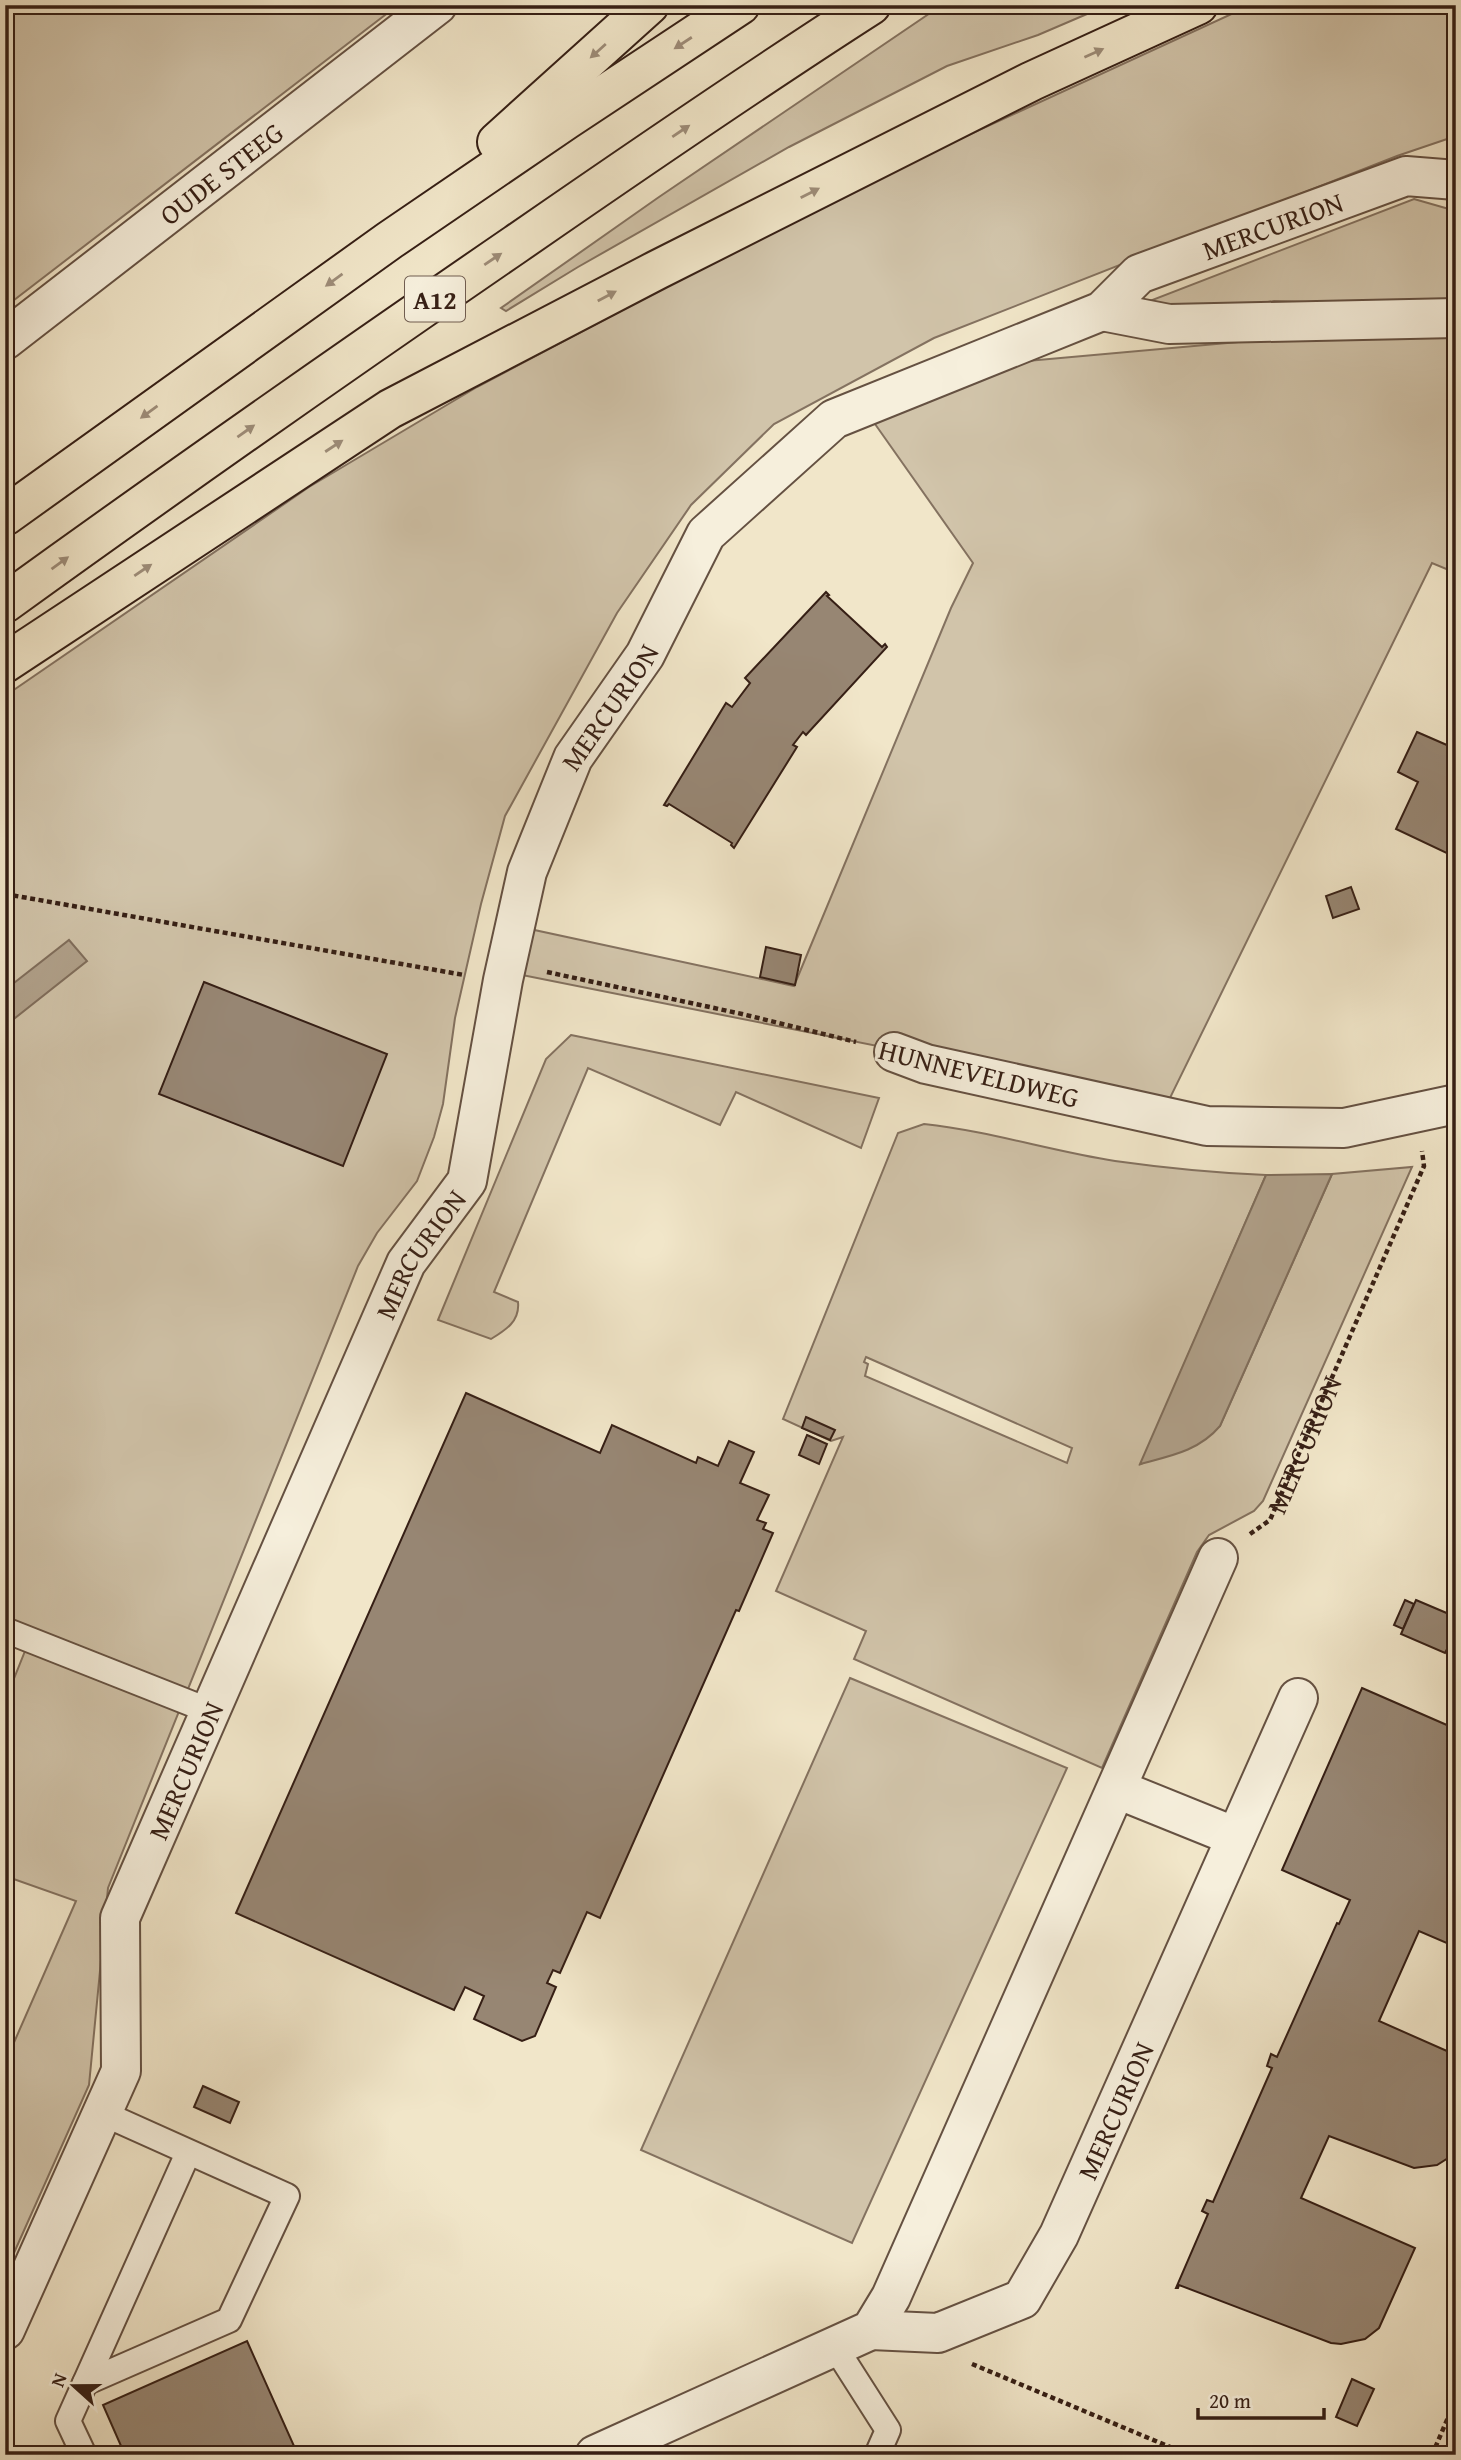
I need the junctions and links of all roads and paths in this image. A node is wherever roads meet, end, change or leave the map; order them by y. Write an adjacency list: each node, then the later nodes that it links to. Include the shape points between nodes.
1 (437, 5): 10 (street, OUDE STEEG)
2 (649, 5): 7 (highway, A12, one-way to 7)
3 (740, 5): 7 (highway, A12, one-way to 7)
4 (872, 5): 12 (highway, A12, one-way to 4, via 388,332)
5 (1198, 5): 13 (highway, one-way to 5, via 390,409 1032,81)
6 (1456, 180): 8 (street, MERCURION, via 1406,176 1152,269 1139,274)
7 (390, 240): 11 (highway, A12, one-way to 11)
8 (1102, 311): 9 (street, via 1169,324); 15 (street, MERCURION, via 834,419 706,534 645,655 573,758 527,872)
9 (1456, 318)
10 (5, 341)
11 (5, 516)
12 (5, 603)
13 (5, 663)
14 (5, 894): 15 (path, HUNNEVELDWEG)
15 (505, 972): 16 (path, HUNNEVELDWEG, via 742,1014); 22 (street, MERCURION, via 467,1181 406,1263)
16 (894, 1052): 18 (street, HUNNEVELDWEG, via 926,1064 1207,1126 1344,1128)
17 (1456, 1104): 18 (street, HUNNEVELDWEG)
18 (1415, 1113): 19 (path, MERCURION, via 1424,1166 1270,1520)
19 (1218, 1558): 23 (street)
20 (5, 1630): 22 (lane)
21 (1298, 1698): 24 (street, MERCURION)
22 (210, 1711): 25 (street, MERCURION, via 120,1918 121,2071)
23 (1116, 1789): 24 (street); 28 (street, via 891,2297)
24 (1236, 1837): 29 (street, MERCURION, via 1059,2235 1022,2299)
25 (102, 2113): 26 (lane); 27 (street, MERCURION)
26 (188, 2153): 31 (lane); 31 (lane, via 288,2196 229,2320)
27 (5, 2330)
28 (871, 2330): 29 (street, MERCURION); 30 (street, MERCURION)
29 (938, 2333): 36 (path, via 972,2364)
30 (835, 2347): 34 (street, MERCURION); 35 (lane, via 888,2430)
31 (85, 2383): 33 (lane, via 68,2421)
32 (1456, 2399): 37 (path)
33 (84, 2455)
34 (595, 2455)
35 (877, 2455)
36 (1189, 2455)
37 (1432, 2455)

